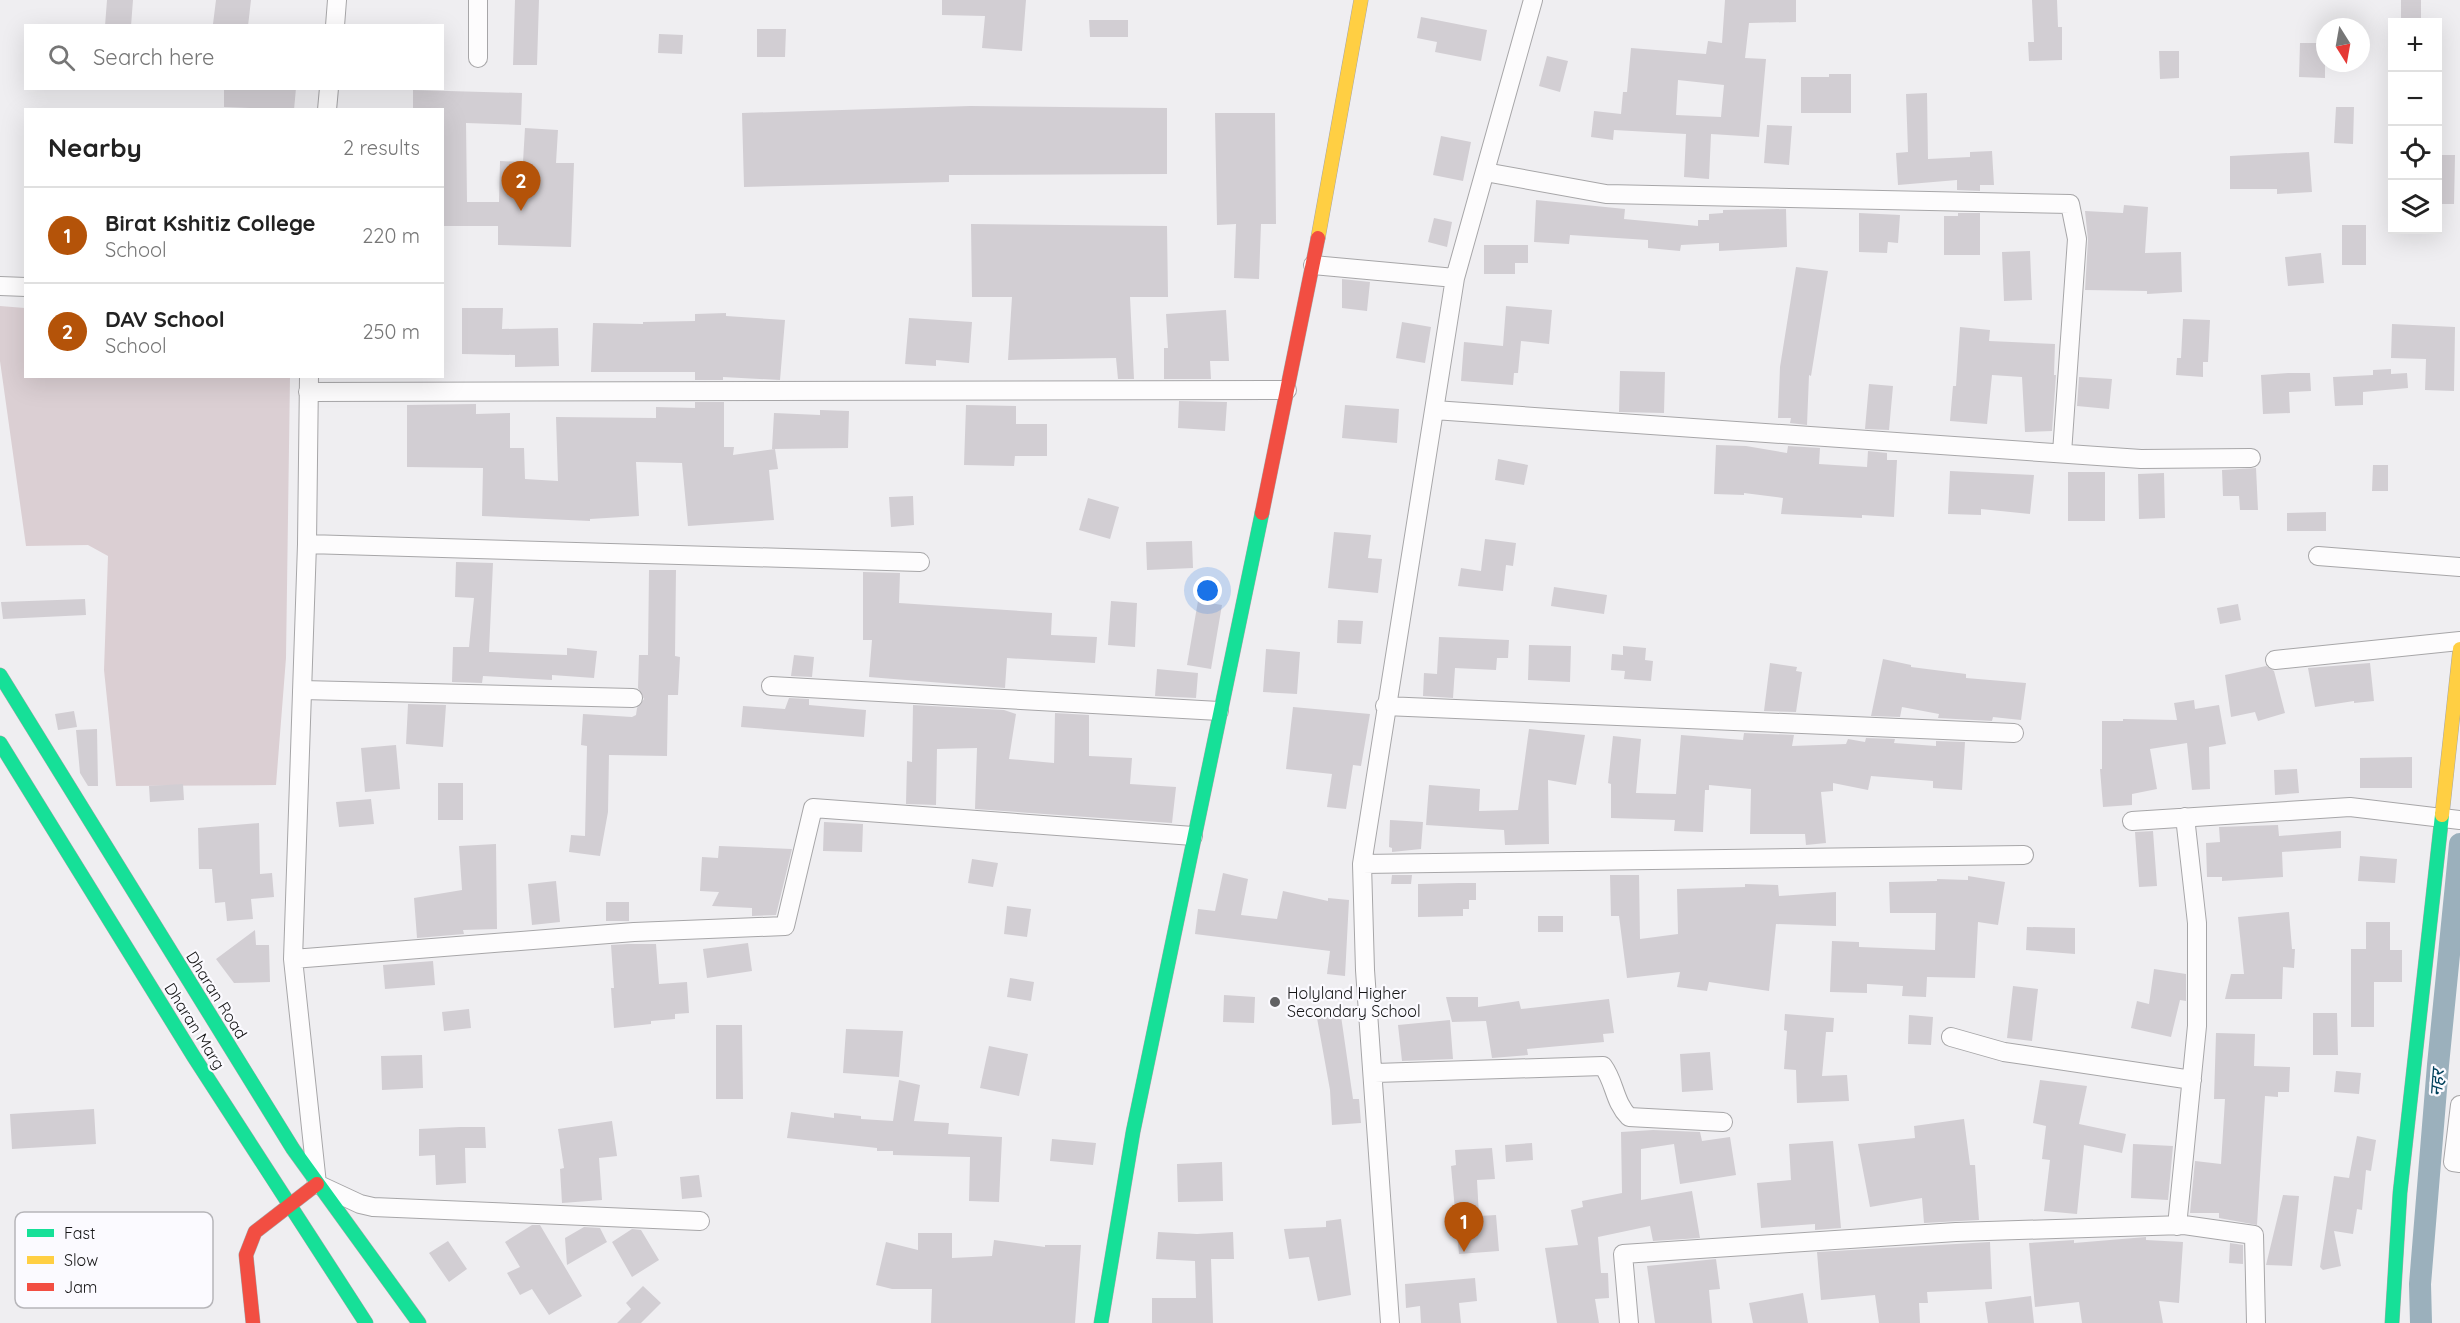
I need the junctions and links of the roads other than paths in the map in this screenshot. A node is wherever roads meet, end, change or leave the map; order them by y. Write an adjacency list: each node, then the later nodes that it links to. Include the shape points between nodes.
1 (337, 0): 5 (street)
2 (477, 0): 6 (street)
3 (1361, 0): 10 (main road)
4 (1533, 0): 9 (street)
5 (335, 24)
6 (478, 58)
7 (329, 90): 8 (street)
8 (327, 108)
9 (1485, 172): 11 (street); 17 (street, via 1606,194 2070,204 2077,239)
10 (1313, 265): 11 (street); 15 (main road)
11 (1455, 278): 16 (street)
12 (0, 286): 13 (street)
13 (24, 288)
14 (308, 384): 15 (street); 19 (street)
15 (1287, 390): 31 (main road)
16 (1434, 410): 17 (street); 30 (street)
17 (2062, 453): 18 (street, via 2141,459)
18 (2251, 458)
19 (307, 544): 21 (street); 28 (street)
20 (2318, 556): 22 (street)
21 (920, 562)
22 (2460, 567)
23 (2460, 641): 25 (street)
24 (2460, 649): 35 (main road)
25 (2275, 660)
26 (0, 675): 47 (main road, Dharan Road)
27 (771, 686): 31 (street)
28 (302, 690): 29 (street); 40 (street)
29 (633, 698)
30 (1385, 706): 32 (street); 39 (street)
31 (1219, 711): 37 (main road)
32 (2014, 733)
33 (0, 743): 48 (main road, Dharan Marg, via 194,1057)
34 (2185, 817): 35 (street, via 2350,807); 36 (street); 43 (street, via 2197,923 2198,1026)
35 (2451, 818): 58 (main road, via 2400,1193)
36 (2132, 820)
37 (1194, 836): 40 (street, via 813,808 785,926 634,932); 54 (main road, via 1133,1132)
38 (2024, 855): 39 (street)
39 (1362, 864): 42 (street, via 1365,970)
40 (293, 959): 47 (street)
41 (1952, 1037): 43 (street, via 2004,1052)
42 (1374, 1073): 45 (street, via 1604,1066 1619,1106 1629,1117); 55 (street)
43 (2192, 1080): 50 (street)
44 (2460, 1105): 46 (street, via 2453,1162)
45 (1723, 1122)
46 (2460, 1163)
47 (317, 1184): 48 (main road); 49 (street, via 373,1207); 53 (main road, Dharan Road)
48 (291, 1205): 51 (main road, via 255,1232 246,1255); 52 (main road, Dharan Marg)
49 (700, 1221)
50 (2177, 1226): 56 (street, via 1956,1232 1623,1254); 57 (street, via 2254,1235)
51 (253, 1323)
52 (366, 1323)
53 (419, 1323)
54 (1101, 1323)
55 (1390, 1323)
56 (1629, 1323)
57 (2256, 1323)
58 (2392, 1323)

